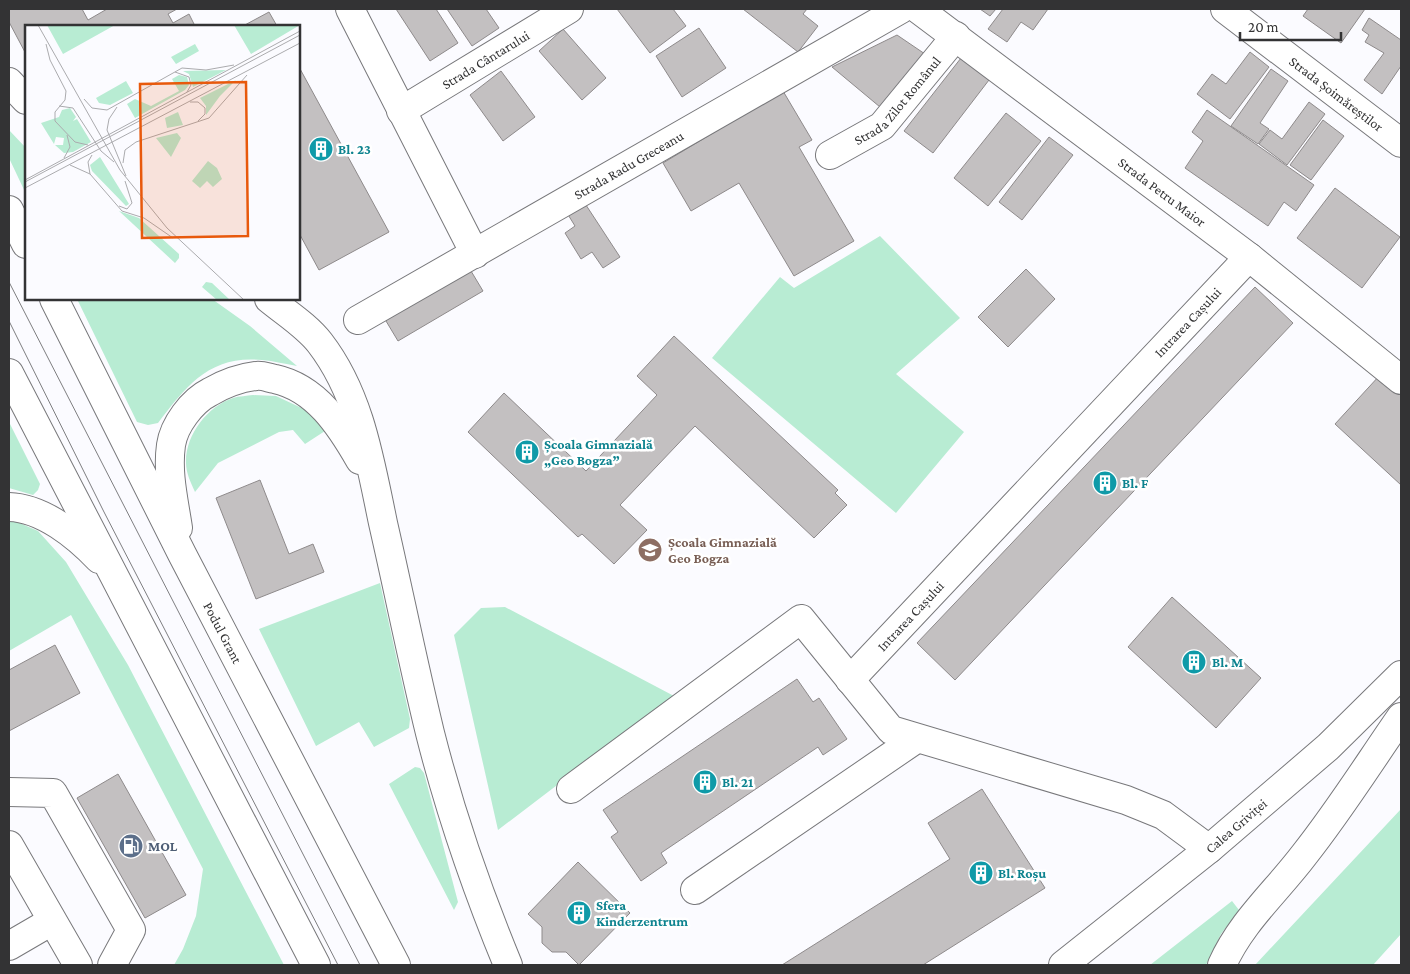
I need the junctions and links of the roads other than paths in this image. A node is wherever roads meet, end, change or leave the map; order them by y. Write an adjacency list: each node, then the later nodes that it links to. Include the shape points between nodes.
1 (350, 9): 9 (main road)
2 (569, 9): 9 (main road, Strada Cântarului)
3 (901, 9): 14 (main road, Strada Radu Greceanu)
4 (918, 9): 6 (main road, Strada Petru Maior)
5 (1225, 9): 10 (main road, Strada Șoimăreștilor)
6 (956, 36): 11 (main road, Strada Zilot Românul, via 882,126); 15 (main road, Strada Petru Maior)
7 (9, 82): 8 (main road)
8 (25, 99)
9 (402, 111): 14 (main road)
10 (1401, 142)
11 (830, 155)
12 (9, 210): 13 (main road)
13 (25, 242)
14 (475, 254): 18 (main road, Strada Radu Greceanu)
15 (1249, 257): 20 (main road, Strada Petru Maior); 26 (main road, Intrarea Cașului)
16 (55, 300): 23 (main road, Podul Grant)
17 (270, 300): 21 (main road, via 308,330 333,362 356,411)
18 (358, 320)
19 (9, 373): 24 (main road)
20 (1401, 380)
21 (375, 487): 23 (main road, via 342,429 312,396 285,382 258,376 228,382 200,397 181,419 171,444 170,479); 40 (main road, via 430,733 469,863)
22 (9, 507): 24 (main road, via 49,519 80,539)
23 (182, 554): 39 (main road, Podul Grant)
24 (114, 574): 38 (main road)
25 (1401, 675): 32 (main road, Calea Griviței, via 1328,747)
26 (850, 680): 28 (main road, via 891,730); 29 (main road, via 800,618)
27 (1401, 717): 42 (main road, via 1304,856 1251,916)
28 (916, 738): 32 (main road, via 1126,800 1163,816); 33 (main road)
29 (571, 790)
30 (9, 792): 37 (main road, via 53,793 130,930)
31 (9, 846): 34 (main road)
32 (1209, 849): 41 (main road, Calea Griviței)
33 (695, 890)
34 (52, 921): 35 (main road); 36 (main road)
35 (9, 946)
36 (78, 965)
37 (112, 965)
38 (316, 965)
39 (396, 965)
40 (508, 965)
41 (1063, 965)
42 (1222, 965)

